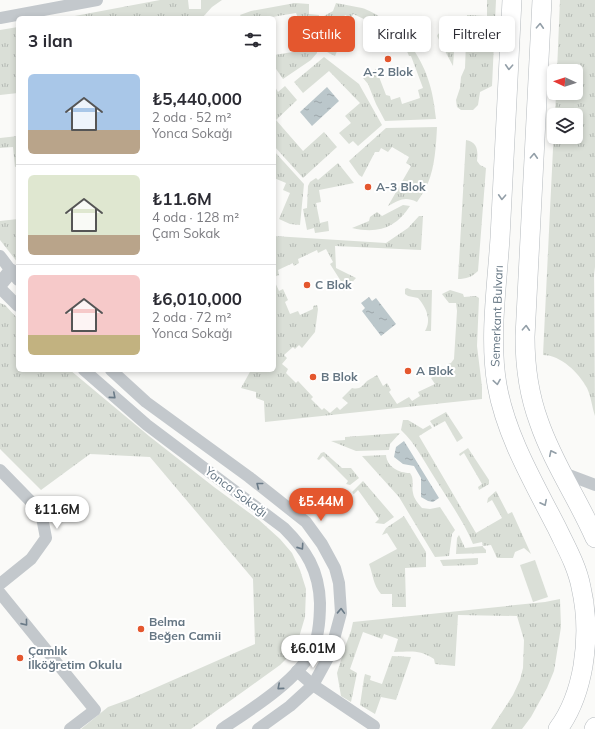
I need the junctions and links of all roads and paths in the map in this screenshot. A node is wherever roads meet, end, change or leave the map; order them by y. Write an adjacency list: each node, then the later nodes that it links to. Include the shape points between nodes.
1 (97, 0): 4 (street)
2 (512, 0): 24 (main road, Semerkant Bulvarı, one-way to 24, via 495,315 495,373 509,426 566,546 582,592 586,617 586,651 574,701)
3 (542, 0): 13 (main road, one-way to 3, via 538,422 527,376 525,352)
4 (0, 18)
5 (0, 256): 6 (street)
6 (10, 274): 7 (street)
7 (0, 284)
8 (0, 288): 9 (street)
9 (16, 304)
10 (86, 372): 18 (street, Yonca Sokağı, one-way to 18, via 147,425 284,528 299,543 318,579 320,614 312,651)
11 (113, 372): 19 (street, Yonca Sokağı, one-way to 11, via 330,654 342,613 335,568 322,544 306,522 146,402)
12 (0, 470): 16 (street, via 41,512 46,538 32,559)
13 (561, 472): 14 (street); 15 (main road)
14 (595, 486)
15 (595, 538)
16 (0, 584)
17 (0, 593): 21 (street, one-way to 21, via 95,710)
18 (297, 671): 19 (street); 22 (street, Yonca Sokağı, one-way to 22, via 280,688)
19 (313, 685): 20 (street); 23 (street, Yonca Sokağı, via 290,706)
20 (374, 726)
21 (70, 729)
22 (222, 729)
23 (258, 729)
24 (558, 729)

